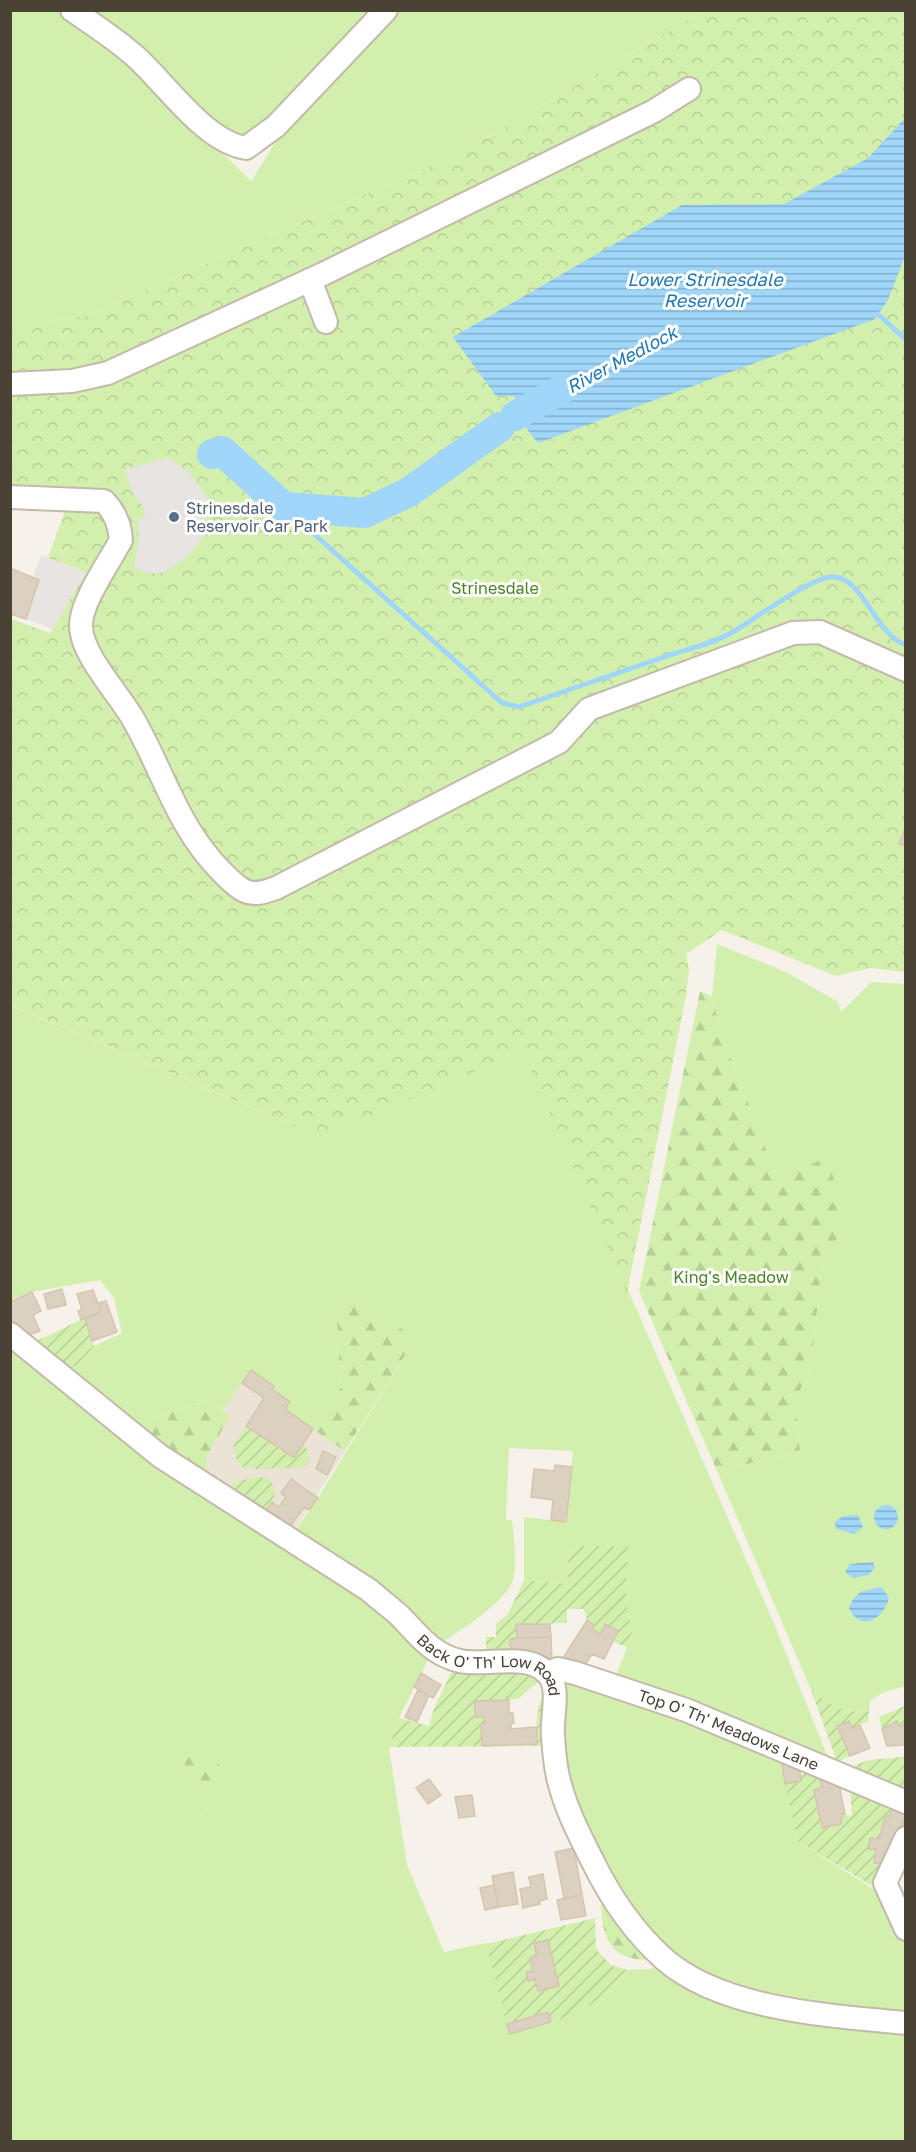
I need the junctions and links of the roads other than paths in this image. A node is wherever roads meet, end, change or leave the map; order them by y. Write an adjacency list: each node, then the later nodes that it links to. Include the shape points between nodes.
1 (72, 10): 2 (street, via 118,41 209,130 230,145 246,148 276,126)
2 (386, 10)
3 (689, 88): 4 (street, via 654,111)
4 (310, 280): 5 (street); 6 (street, via 108,373 72,381)
5 (327, 322)
6 (10, 384)
7 (10, 497): 8 (street, via 104,501 112,509 121,540 84,609 84,641 132,717 188,831 210,860 246,892 263,893 276,888 559,742 589,709 793,633 819,632)
8 (906, 670)
9 (10, 1334): 10 (street, Back O' Th' Low Road, via 160,1456 369,1590 423,1642 462,1662 523,1663)
10 (548, 1673): 11 (street, Top O' Th' Meadows Lane, via 558,1669 575,1673 686,1710); 14 (street, Back O' Th' Low Road, via 553,1681 552,1734 559,1780 572,1820 607,1888 665,1960 698,1980 747,2000 817,2015)
11 (906, 1802)
12 (906, 1838): 13 (street, via 885,1882)
13 (906, 1929)
14 (906, 2023)

